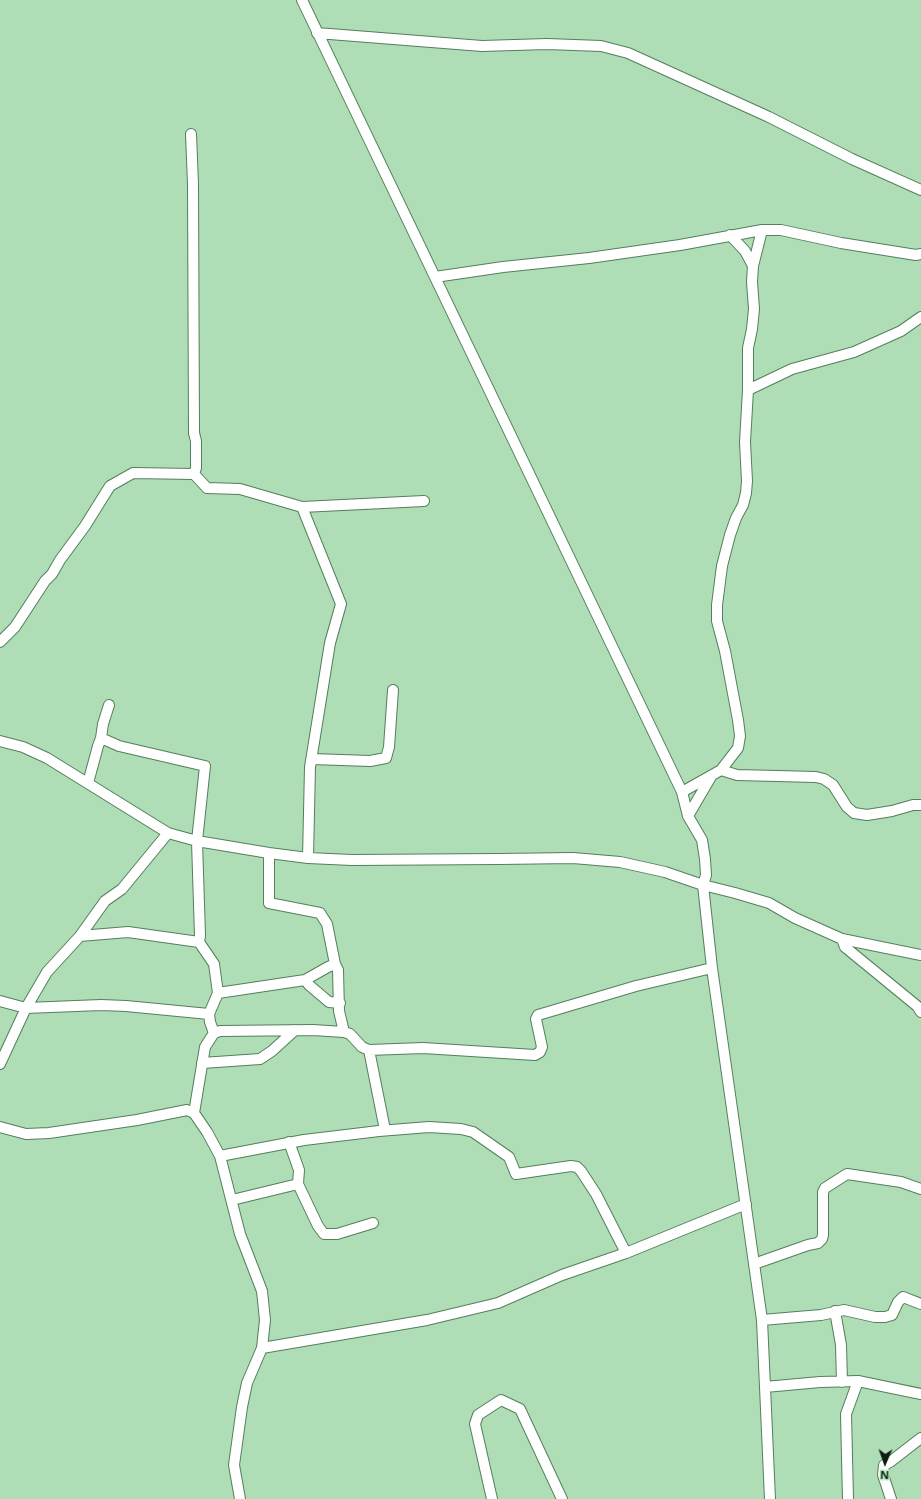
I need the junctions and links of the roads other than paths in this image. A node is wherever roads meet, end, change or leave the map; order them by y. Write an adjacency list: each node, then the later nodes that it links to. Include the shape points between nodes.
1 (302, 0): 2 (street)
2 (317, 33): 4 (street, via 482,46 601,46 628,53); 9 (street)
3 (191, 134): 12 (street, via 196,441)
4 (921, 190)
5 (762, 230): 6 (street); 7 (street, via 781,230 841,243); 8 (street)
6 (730, 235): 8 (street); 9 (street, via 589,258)
7 (921, 254)
8 (753, 266): 11 (street, via 754,309 748,348)
9 (435, 277): 23 (street)
10 (921, 317): 11 (street, via 901,331 854,352 792,369)
11 (748, 390): 21 (street, via 746,493 730,535 722,566 717,605 717,621 740,736 738,748)
12 (194, 474): 14 (street, via 207,488 240,489); 15 (street, via 133,473 110,486 15,627)
13 (424, 501): 14 (street)
14 (302, 507): 20 (street, via 341,604 330,643)
15 (0, 642)
16 (393, 690): 20 (street, via 386,758 370,761)
17 (109, 705): 18 (street)
18 (102, 738): 22 (street); 27 (street, via 119,746 205,766)
19 (0, 741): 22 (street, via 23,747 47,758)
20 (312, 759): 29 (street)
21 (717, 773): 23 (street); 24 (street, via 824,779 833,784 847,807 854,813 867,815); 25 (street)
22 (88, 783): 26 (street)
23 (682, 792): 25 (street)
24 (921, 805)
25 (688, 816): 30 (street, via 702,840 706,875)
26 (168, 833): 27 (street); 31 (street, via 122,889 102,904)
27 (197, 841): 28 (street); 33 (street)
28 (269, 853): 29 (street); 35 (street, via 269,903 320,913 327,924)
29 (308, 858): 30 (street, via 573,858 620,862 665,872)
30 (703, 885): 32 (street, via 769,903); 36 (street)
31 (80, 936): 33 (street, via 128,932); 41 (street, via 47,972)
32 (842, 939): 34 (street); 42 (street, via 845,947)
33 (199, 942): 38 (street, via 214,964)
34 (921, 955)
35 (335, 964): 37 (street); 40 (street, via 338,970)
36 (712, 968): 47 (street, via 636,986 538,1015 536,1019 542,1046 540,1052 535,1055 423,1048); 58 (street)
37 (305, 980): 38 (street); 40 (street, via 329,1002)
38 (218, 993): 43 (street)
39 (0, 1001): 41 (street)
40 (340, 1003): 45 (street, via 339,1011)
41 (26, 1008): 43 (street, via 101,1005); 48 (street)
42 (921, 1012)
43 (209, 1014): 46 (street)
44 (295, 1030): 45 (street); 46 (street); 49 (street, via 260,1059)
45 (344, 1032): 47 (street)
46 (214, 1033): 49 (street, via 205,1047)
47 (369, 1050): 52 (street)
48 (0, 1064)
49 (202, 1064): 50 (street)
50 (194, 1113): 51 (street, via 187,1110 49,1133 26,1134); 54 (street)
51 (0, 1127)
52 (385, 1130): 53 (street); 60 (street, via 429,1127 473,1132 509,1156 516,1174 572,1166 577,1168 596,1194)
53 (289, 1142): 54 (street); 55 (street, via 299,1170)
54 (220, 1156): 57 (street)
55 (298, 1184): 57 (street); 59 (street, via 324,1234 336,1234)
56 (921, 1189): 61 (street, via 901,1182 847,1174 823,1192 823,1234 818,1243)
57 (232, 1200): 65 (street, via 240,1234 262,1291 265,1320)
58 (746, 1204): 60 (street); 61 (street)
59 (373, 1223)
60 (626, 1253): 65 (street, via 562,1275 498,1303 427,1320)
61 (754, 1264): 64 (street)
62 (921, 1304): 63 (street, via 903,1297 892,1315 885,1317 844,1310)
63 (835, 1311): 64 (street, via 821,1315); 67 (street, via 841,1345)
64 (762, 1320): 68 (street)
65 (262, 1348): 71 (street, via 247,1383 242,1407 234,1465)
66 (858, 1381): 67 (street); 69 (street); 75 (street, via 846,1414)
67 (842, 1382): 68 (street)
68 (765, 1387): 74 (street)
69 (921, 1394)
70 (921, 1438): 76 (street, via 884,1465 883,1475)
71 (240, 1499)
72 (492, 1499): 73 (street, via 475,1424 478,1415 501,1400 520,1408)
73 (562, 1499)
74 (770, 1499)
75 (848, 1499)
76 (891, 1499)

